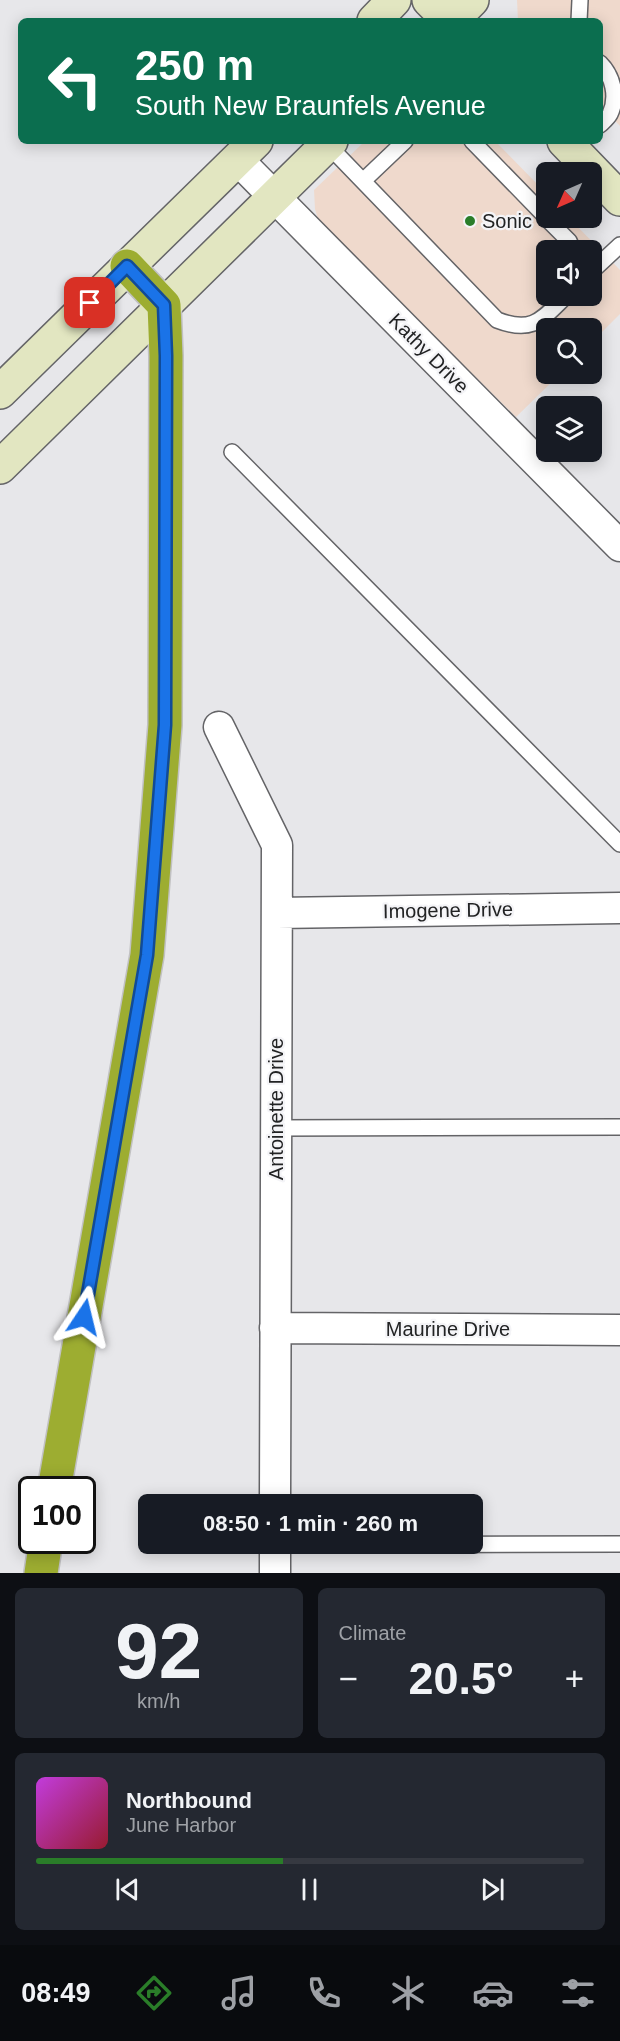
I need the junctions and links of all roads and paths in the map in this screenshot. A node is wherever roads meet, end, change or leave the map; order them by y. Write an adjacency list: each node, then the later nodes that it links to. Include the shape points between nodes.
1 (394, 0): 5 (main road)
2 (429, 0): 6 (main road)
3 (472, 0): 7 (main road)
4 (580, 0): 8 (lane)
5 (377, 18)
6 (447, 18)
7 (453, 18)
8 (579, 18)
9 (603, 66): 10 (lane, via 615,92 610,113)
10 (603, 121)
11 (328, 144): 18 (main road)
12 (330, 144): 17 (lane)
13 (402, 144): 17 (lane)
14 (475, 144): 20 (lane)
15 (576, 145): 19 (main road)
16 (247, 150): 18 (street, Kathy Drive); 25 (main road)
17 (363, 181): 27 (lane, via 497,320 525,326 540,320)
18 (275, 197): 26 (main road); 31 (street, Kathy Drive)
19 (620, 199)
20 (536, 207)
21 (557, 228): 22 (lane)
22 (568, 240)
23 (620, 245): 24 (lane)
24 (602, 262)
25 (127, 266): 26 (highway); 28 (main road)
26 (164, 305): 30 (main road); 40 (highway, via 165,725 147,955)
27 (555, 306)
28 (0, 392)
29 (232, 452): 33 (lane)
30 (0, 467)
31 (620, 546)
32 (219, 727): 35 (street, Antoinette Drive, via 277,844)
33 (620, 844)
34 (620, 908): 35 (street, Imogene Drive)
35 (277, 913): 37 (street, Antoinette Drive)
36 (620, 1127): 37 (lane)
37 (276, 1128): 38 (street, Antoinette Drive)
38 (275, 1328): 39 (street, Maurine Drive); 41 (street, Antoinette Drive)
39 (620, 1330)
40 (56, 1476)
41 (275, 1494)
42 (620, 1544): 43 (lane)
43 (483, 1548)
44 (44, 1554): 45 (highway)
45 (41, 1573)

